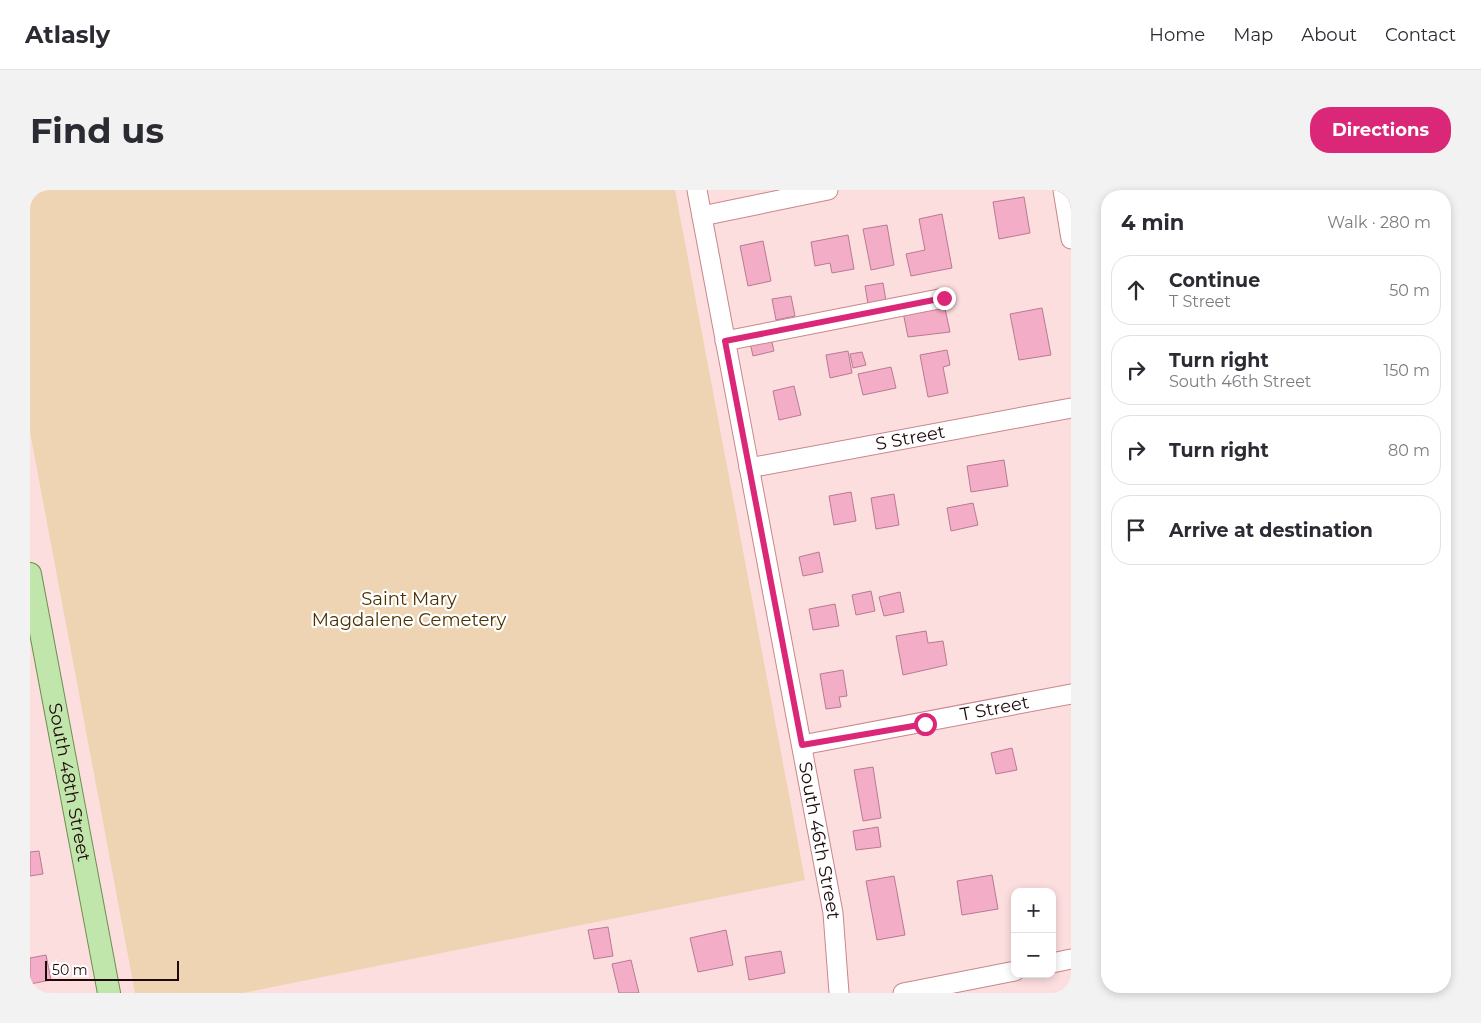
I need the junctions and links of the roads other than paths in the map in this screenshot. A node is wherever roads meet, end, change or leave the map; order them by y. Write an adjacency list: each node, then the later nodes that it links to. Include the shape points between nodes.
1 (697, 190): 4 (street, South 46th Street)
2 (828, 190): 4 (street)
3 (1063, 190): 5 (street)
4 (702, 216): 7 (street, South 46th Street)
5 (1071, 239)
6 (944, 298): 7 (street)
7 (725, 341): 9 (street, South 46th Street)
8 (1071, 408): 9 (street, S Street)
9 (749, 468): 13 (street, South 46th Street)
10 (30, 574): 11 (main road, South 48th Street)
11 (36, 636): 17 (main road, South 48th Street)
12 (1071, 694): 13 (street, T Street)
13 (802, 745): 18 (street, South 46th Street, via 833,913)
14 (1071, 960): 15 (street)
15 (1056, 962)
16 (1011, 972): 19 (street)
17 (109, 993)
18 (839, 993)
19 (903, 993)

